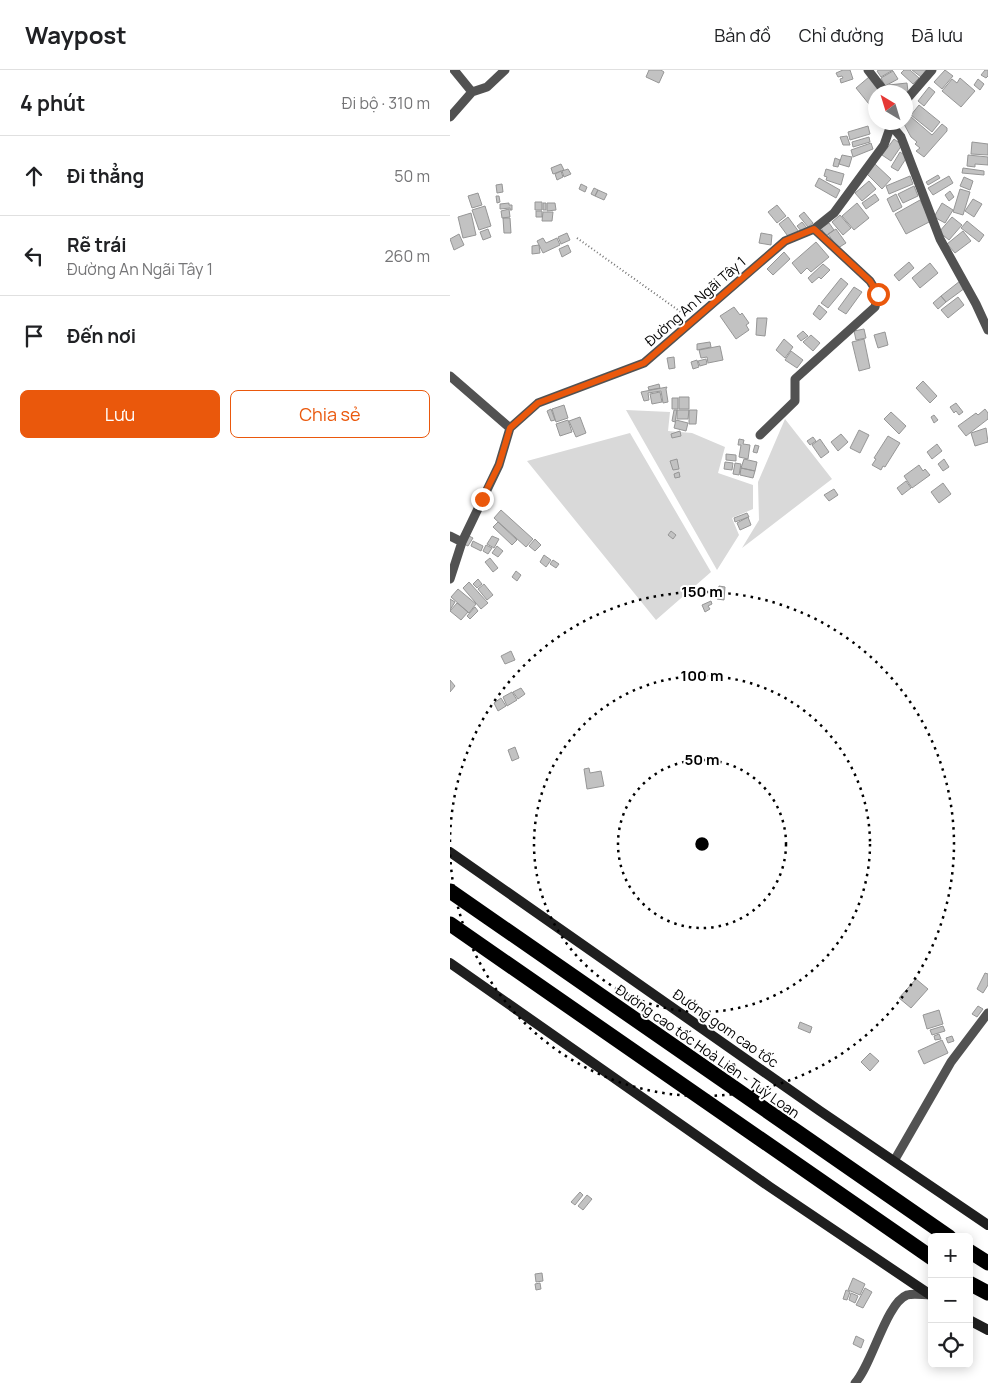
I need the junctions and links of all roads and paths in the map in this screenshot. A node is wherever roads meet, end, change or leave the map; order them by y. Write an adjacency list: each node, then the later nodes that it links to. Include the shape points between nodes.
1 (454, 70): 6 (street)
2 (505, 70): 6 (street, via 487,87)
3 (868, 70): 5 (street)
4 (932, 70): 7 (street)
5 (880, 85)
6 (472, 92): 8 (street)
7 (913, 92)
8 (450, 117)
9 (890, 130): 11 (street, Đường An Ngãi Tây 1, via 884,145 834,212)
10 (896, 130): 14 (street, via 940,239)
11 (814, 229): 13 (street, Đường An Ngãi Tây 1, via 785,241); 17 (street, via 870,281 878,294 875,307 794,379 795,401)
12 (576, 238): 13 (path)
13 (694, 320): 16 (street, Đường An Ngãi Tây 1, via 644,363 538,403)
14 (988, 330)
15 (450, 376): 16 (street)
16 (510, 428): 19 (street, via 499,465)
17 (760, 435)
18 (450, 536): 19 (street)
19 (462, 542): 20 (street)
20 (450, 579)
21 (450, 852): 26 (main road, Đường gom cao tốc)
22 (450, 891): 28 (highway, Đường cao tốc Hoà Liên - Tuý Loan)
23 (450, 924): 30 (highway)
24 (450, 963): 34 (main road)
25 (988, 1013): 26 (street, via 950,1062)
26 (894, 1161): 27 (main road, Đường gom cao tốc)
27 (988, 1224)
28 (943, 1233)
29 (973, 1254): 31 (highway)
30 (928, 1255)
31 (988, 1263)
32 (973, 1285): 33 (highway)
33 (988, 1293)
34 (928, 1294)
35 (928, 1296): 38 (street, via 907,1295 898,1302 865,1370)
36 (973, 1322): 37 (main road)
37 (988, 1330)
38 (855, 1383)

